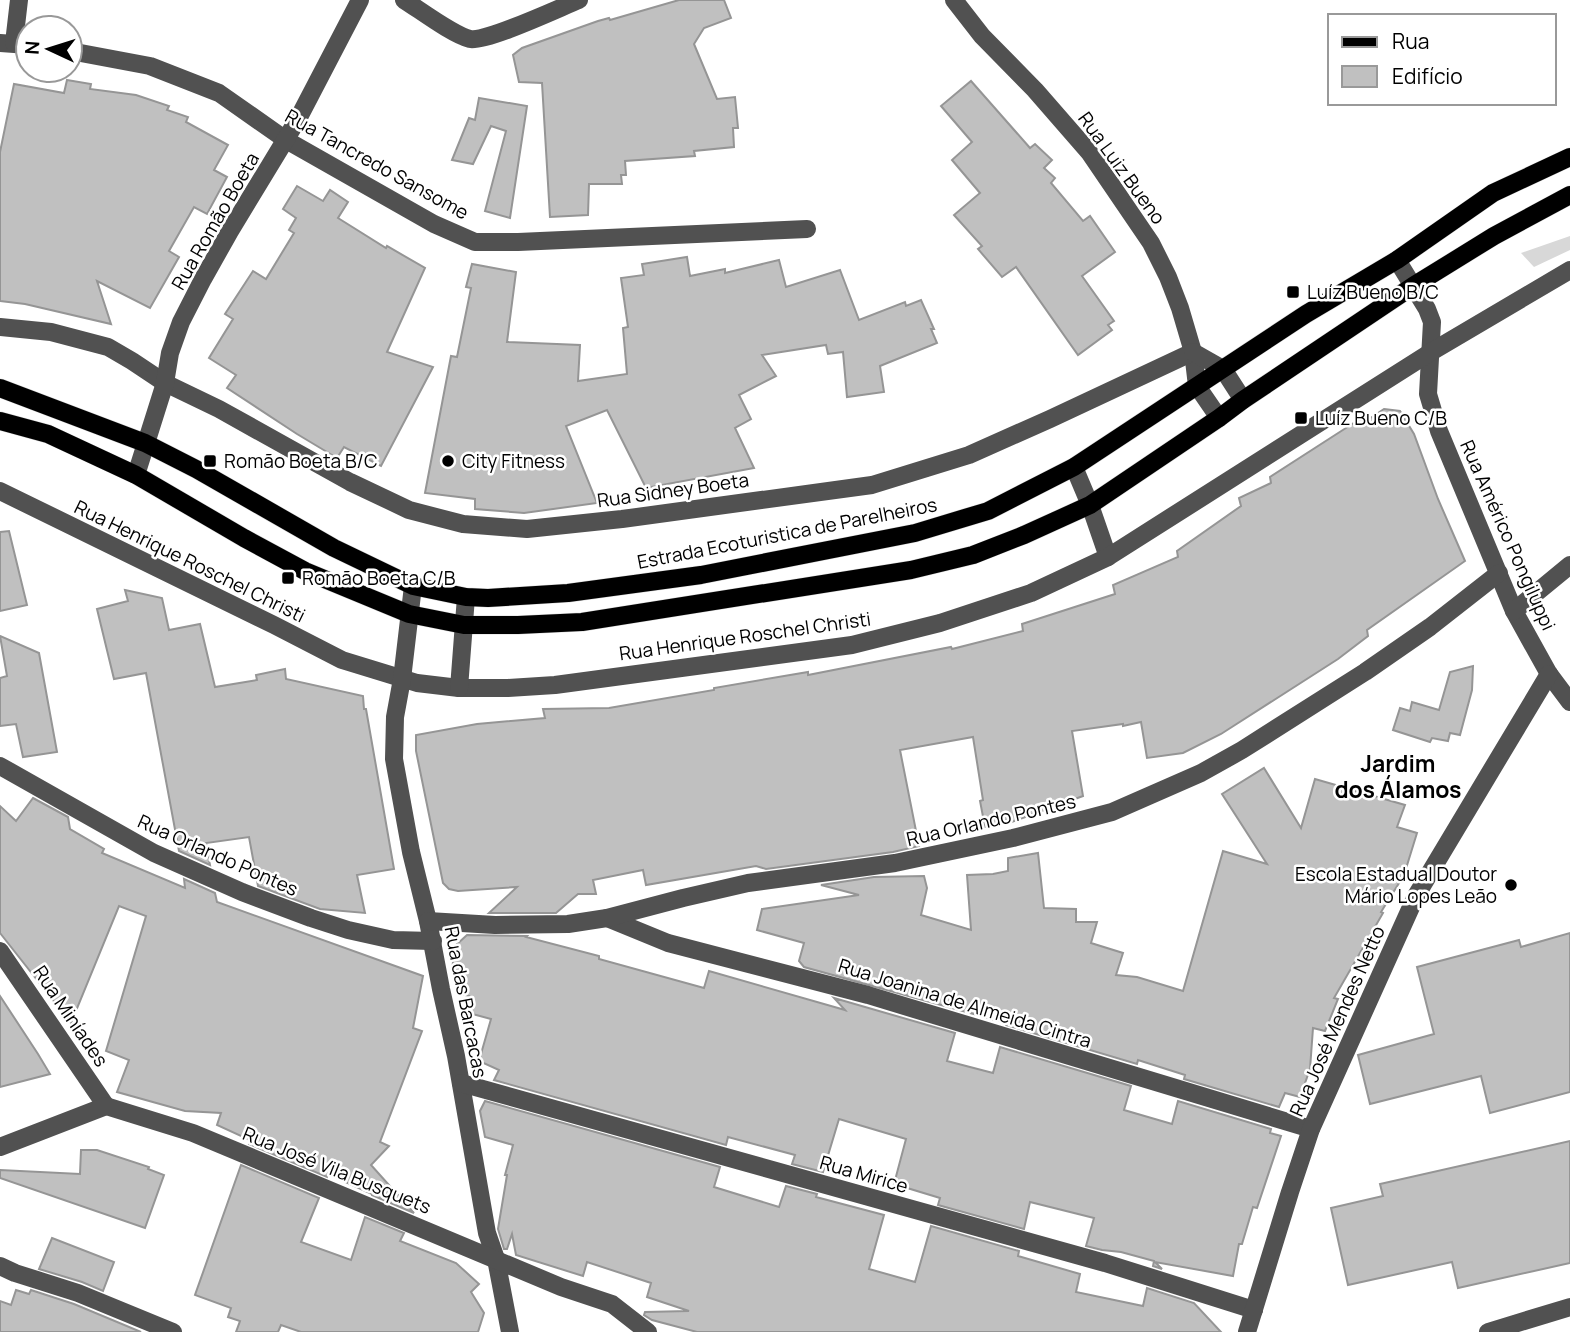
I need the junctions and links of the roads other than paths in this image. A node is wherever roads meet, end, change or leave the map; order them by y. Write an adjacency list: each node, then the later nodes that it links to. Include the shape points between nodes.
1 (360, 0): 6 (street, Rua Romão Boeta)
2 (404, 0): 3 (street, via 475,40)
3 (579, 0)
4 (954, 0): 14 (street, Rua Luiz Bueno, via 1089,152 1124,202 1168,276)
5 (84, 54): 6 (street, Rua Tancredo Sansome, via 150,66 219,93)
6 (286, 140): 9 (street, Rua Tancredo Sansome, via 475,242); 17 (street, Rua Romão Boeta, via 181,322)
7 (1570, 157): 10 (main road, Estrada Ecoturistica de Parelheiros, via 1493,193)
8 (1570, 195): 12 (main road)
9 (807, 229)
10 (1397, 260): 12 (street, Rua Américo Pongiluppi); 16 (main road, Estrada Ecoturistica de Parelheiros)
11 (1570, 270): 15 (street, Rua Henrique Roschel Christi)
12 (1413, 286): 15 (street, Rua Américo Pongiluppi, via 1432,322); 20 (main road)
13 (0, 327): 17 (street, Rua Sidney Boeta, via 51,332 108,348)
14 (1193, 352): 16 (street); 17 (street, Rua Sidney Boeta, via 969,455 872,485 527,529 463,524 409,510); 18 (street)
15 (1431, 352): 28 (street, Rua Henrique Roschel Christi); 30 (street, Rua Américo Pongiluppi, via 1428,394 1439,431)
16 (1223, 369): 18 (main road, Estrada Ecoturistica de Parelheiros); 20 (street)
17 (165, 383): 23 (street, Rua Romão Boeta)
18 (1197, 386): 21 (street); 24 (main road, Estrada Ecoturistica de Parelheiros)
19 (0, 388): 23 (main road, Estrada Ecoturistica de Parelheiros)
20 (1243, 400): 21 (main road)
21 (1219, 418): 27 (main road)
22 (0, 421): 25 (main road, via 48,434)
23 (145, 443): 25 (street, Rua Romão Boeta); 31 (main road, Estrada Ecoturistica de Parelheiros, via 334,548)
24 (1074, 467): 27 (street); 32 (main road, Estrada Ecoturistica de Parelheiros, via 988,512 915,533 701,575 568,593)
25 (136, 475): 34 (main road, via 305,571)
26 (0, 491): 37 (street, Rua Henrique Roschel Christi, via 342,660)
27 (1090, 505): 28 (street); 35 (main road, via 973,555 911,570 582,622)
28 (1108, 557): 38 (street, Rua Henrique Roschel Christi, via 1031,593 852,645 555,684)
29 (1570, 565): 33 (street)
30 (1499, 573): 33 (street, Rua Américo Pongiluppi); 41 (street, Rua Orlando Pontes, via 1398,650 1242,750 1112,813 895,863 748,883)
31 (413, 586): 32 (main road, Estrada Ecoturistica de Parelheiros); 34 (street)
32 (466, 597): 35 (street)
33 (1514, 611): 36 (street, Rua Américo Pongiluppi)
34 (409, 614): 35 (main road); 37 (street)
35 (464, 625): 38 (street)
36 (1549, 674): 39 (street, Rua Américo Pongiluppi); 47 (street, Rua José Mendes Netto, via 1416,896)
37 (402, 679): 38 (street, Rua Henrique Roschel Christi); 42 (street, Rua das Barcacas, via 394,759)
38 (458, 688)
39 (1570, 702)
40 (0, 766): 43 (street, Rua Orlando Pontes, via 154,853 242,892 348,930 393,940)
41 (607, 918): 42 (street, Rua Orlando Pontes, via 568,924); 47 (street, Rua Joanina de Almeida Cintra, via 668,943 868,995)
42 (428, 921): 43 (street, Rua das Barcacas)
43 (433, 941): 45 (street, Rua das Barcacas)
44 (0, 951): 46 (street, Rua Miníades)
45 (461, 1083): 49 (street, Rua das Barcacas, via 487,1233); 52 (street, Rua Mirice, via 1105,1263)
46 (106, 1106): 48 (street); 49 (street, Rua José Vila Busquets, via 193,1133)
47 (1311, 1129): 52 (street, Rua José Mendes Netto)
48 (0, 1147)
49 (496, 1259): 54 (street, Rua das Barcacas); 55 (street, Rua José Vila Busquets, via 612,1304)
50 (0, 1266): 53 (street)
51 (1570, 1307): 57 (street)
52 (1254, 1310): 56 (street, Rua José Mendes Netto)
53 (173, 1332)
54 (510, 1332)
55 (648, 1332)
56 (1247, 1332)
57 (1488, 1332)

